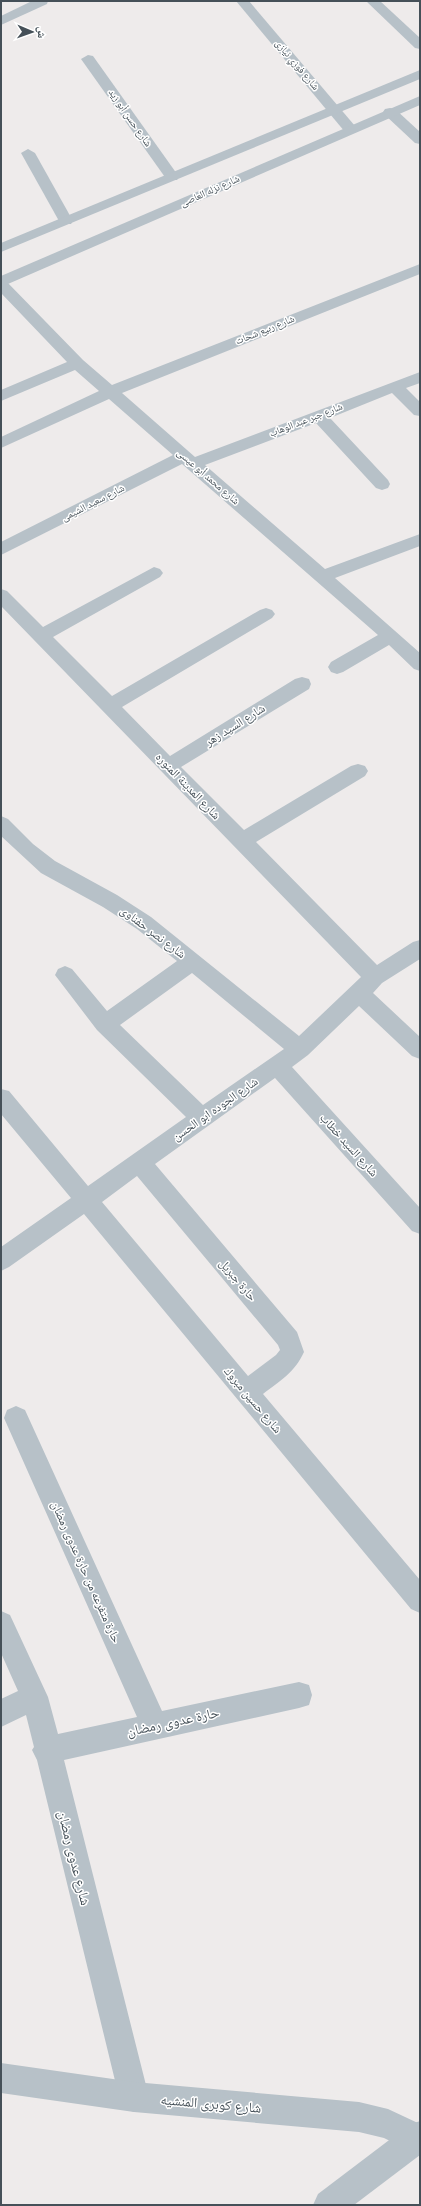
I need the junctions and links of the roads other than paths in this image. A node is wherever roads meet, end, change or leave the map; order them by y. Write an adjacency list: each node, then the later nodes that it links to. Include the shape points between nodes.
1 (42, 1): 4 (street)
2 (242, 1): 9 (street, شارع فوزي نيازى)
3 (372, 1): 5 (street)
4 (1, 21)
5 (420, 45)
6 (88, 58): 14 (street, شارع حسن أبو زيد)
7 (420, 74): 9 (street)
8 (420, 100): 10 (street, شارع نزله العاصى)
9 (335, 110): 11 (street, شارع فوزي نيازى); 14 (street)
10 (390, 112): 11 (street, شارع نزله العاصى); 12 (street)
11 (350, 129): 18 (street, شارع نزله العاصى)
12 (420, 140)
13 (28, 153): 15 (street)
14 (172, 177): 15 (street)
15 (66, 222): 16 (street)
16 (1, 248)
17 (420, 269): 22 (street, شارع ربيع شحات)
18 (1, 283): 19 (street, شارع محمد أبو عيسى)
19 (77, 363): 22 (street, شارع محمد أبو عيسى); 23 (street)
20 (420, 377): 21 (street, شارع جبر عبد الوهاب)
21 (394, 386): 24 (street); 25 (street, شارع جبر عبد الوهاب)
22 (110, 392): 26 (street, شارع ربيع شحات); 27 (street, شارع محمد أبو عيسى)
23 (1, 396)
24 (420, 411)
25 (318, 416): 27 (street, شارع جبر عبد الوهاب); 28 (street)
26 (1, 443)
27 (188, 460): 30 (street, شارع سعيد الشيمى); 32 (street, شارع محمد أبو عيسى)
28 (382, 484)
29 (420, 540): 32 (street)
30 (1, 549)
31 (154, 573): 35 (street)
32 (322, 576): 36 (street, شارع محمد أبو عيسى)
33 (1, 595): 35 (street, شارع المدينة المنوره)
34 (266, 614): 40 (street)
35 (41, 636): 40 (street, شارع المدينة المنوره)
36 (391, 636): 37 (street, شارع محمد أبو عيسى); 38 (street)
37 (420, 664)
38 (337, 667)
39 (302, 684): 41 (street, شارع السيد زهر)
40 (110, 706): 41 (street, شارع المدينة المنوره)
41 (168, 766): 44 (street, شارع المدينة المنوره)
42 (358, 771): 44 (street)
43 (1, 824): 46 (street, شارع نصر حفناوى, via 48,867 144,923)
44 (242, 841): 48 (street, شارع المدينة المنوره)
45 (420, 948): 48 (street, شارع الجوده ابو الحسن)
46 (192, 962): 50 (street); 51 (street, شارع نصر حفناوى)
47 (66, 975): 50 (street)
48 (375, 977): 49 (street, شارع الجوده ابو الحسن)
49 (359, 993): 51 (street, شارع الجوده ابو الحسن); 52 (street)
50 (105, 1024): 55 (street)
51 (300, 1049): 53 (street, شارع الجوده ابو الحسن)
52 (420, 1050)
53 (277, 1065): 55 (street, شارع الجوده ابو الحسن); 58 (street, شارع السيد خطاب)
54 (1, 1098): 57 (street, شارع حسين مبروك)
55 (202, 1119): 56 (street, شارع الجوده ابو الحسن)
56 (140, 1162): 57 (street, شارع الجوده ابو الحسن); 60 (street, حارة جبريل, via 289,1340 292,1352 285,1363)
57 (85, 1199): 59 (street, شارع الجوده ابو الحسن); 60 (street, شارع حسين مبروك)
58 (420, 1224)
59 (1, 1260)
60 (246, 1392): 62 (street, شارع حسين مبروك)
61 (16, 1418): 67 (street, حارة متفرعه من حارة عدوى رمضان)
62 (420, 1600)
63 (1, 1624): 65 (street, شارع عدوى رمضان)
64 (299, 1695): 67 (street, حارة عدوى رمضان)
65 (35, 1697): 66 (street); 68 (street, شارع عدوى رمضان)
66 (1, 1713)
67 (155, 1726): 68 (street, حارة عدوى رمضان)
68 (46, 1750): 70 (street, شارع عدوى رمضان)
69 (1, 2078): 70 (street, شارع كوبرى المنشيه)
70 (134, 2097): 71 (street, شارع كوبرى المنشيه, via 359,2118 388,2124)
71 (419, 2138): 72 (street)
72 (329, 2205)

